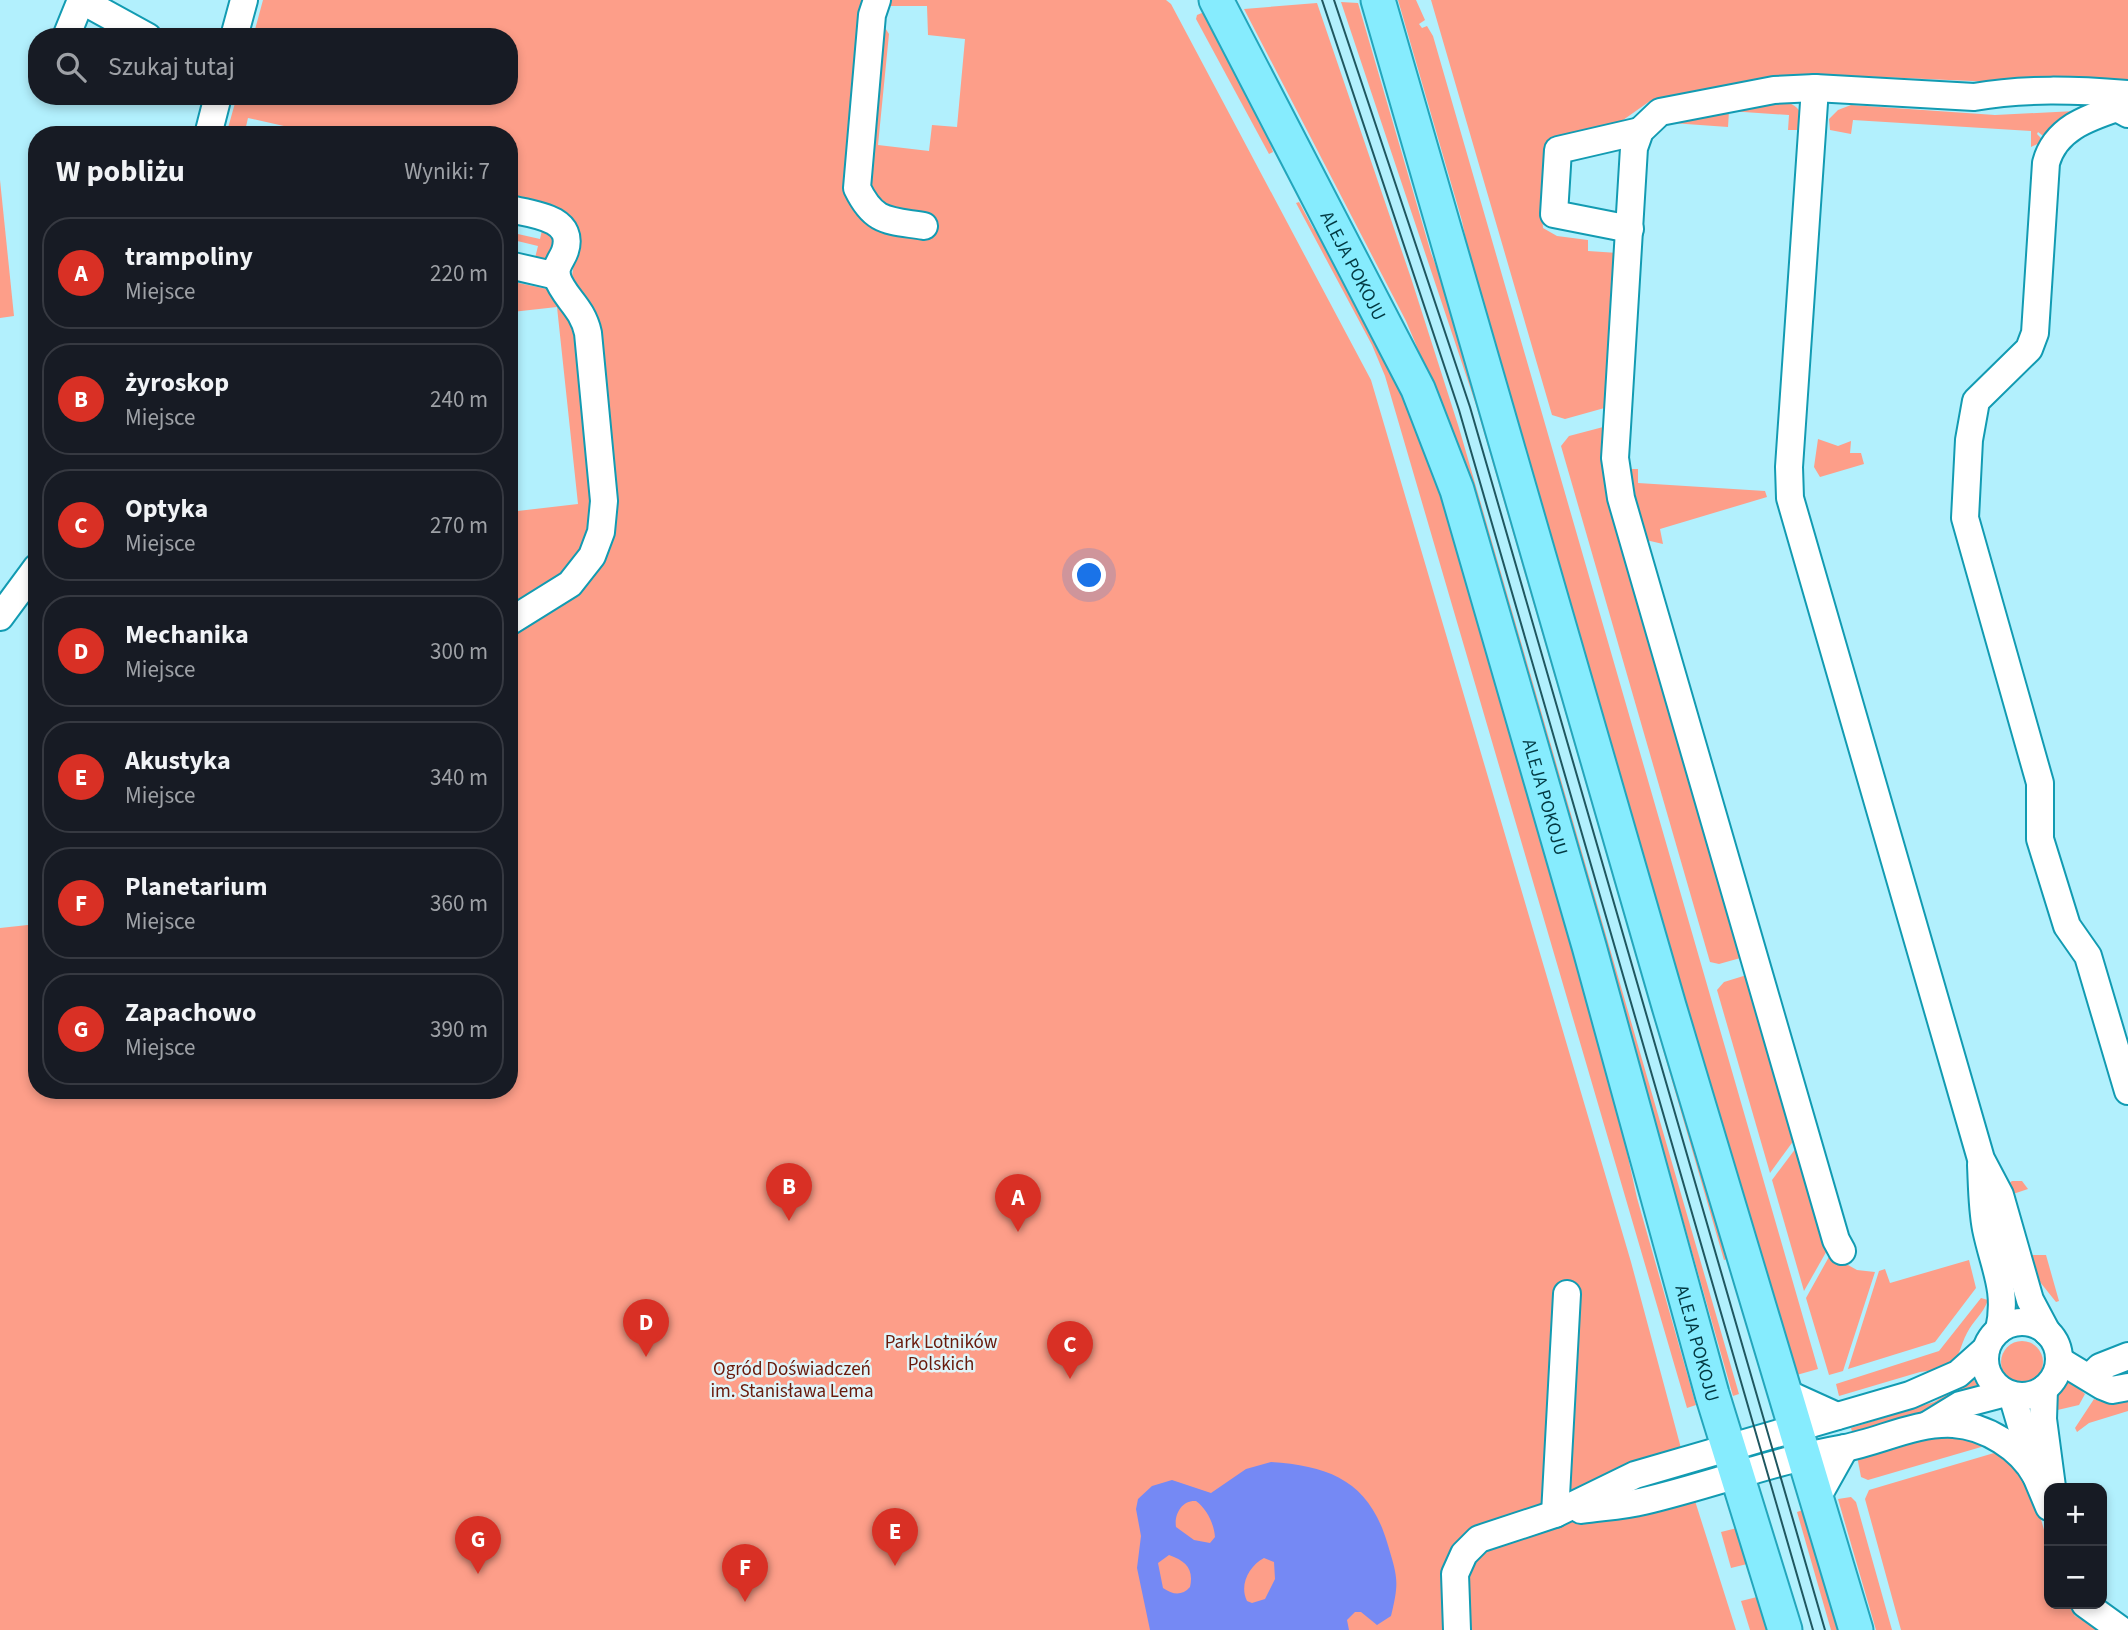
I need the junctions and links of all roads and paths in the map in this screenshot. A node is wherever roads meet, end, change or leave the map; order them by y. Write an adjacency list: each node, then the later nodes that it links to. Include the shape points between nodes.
1 (81, 0): 6 (lane); 7 (lane)
2 (244, 0): 8 (lane)
3 (877, 0): 15 (lane, via 857,188 867,209 888,221)
4 (1216, 0): 39 (main road, ALEJA POKOJU, via 1418,389 1446,460)
5 (1378, 0): 33 (main road)
6 (70, 28)
7 (132, 28)
8 (236, 28)
9 (1815, 88): 11 (lane, via 1974,97 1998,109); 13 (lane, via 1774,90 1676,108 1660,112); 23 (lane, via 1790,498)
10 (216, 105): 12 (lane)
11 (2125, 106): 22 (lane, via 2073,126 2048,154 2035,332 2029,349 1976,401 1965,517 2040,783 2040,839 2067,926 2088,956)
12 (210, 126)
13 (1640, 131): 16 (lane, via 1634,148); 16 (lane, via 1558,150 1554,214)
14 (518, 212): 18 (lane, via 559,223 566,250)
15 (924, 226)
16 (1630, 229): 24 (lane, via 1615,458 1621,498)
17 (518, 267): 18 (lane)
18 (557, 276): 21 (lane, via 583,313 588,333 604,517 592,556 576,577 558,594)
19 (28, 579): 20 (lane)
20 (0, 617)
21 (518, 617)
22 (2128, 1091)
23 (1981, 1159): 26 (lane, via 2000,1195 2029,1300); 27 (lane, via 1986,1230 2003,1289 2004,1308)
24 (1842, 1251)
25 (1567, 1294): 42 (lane)
26 (2047, 1332): 27 (lane, via 2021,1322); 29 (lane, via 2056,1343)
27 (1992, 1340): 34 (lane, via 1988,1375); 35 (lane, via 1965,1368 1939,1383)
28 (2128, 1356): 30 (lane, via 2100,1367)
29 (2059, 1360): 30 (lane); 32 (lane, via 2055,1377)
30 (2090, 1377): 31 (lane, via 2112,1390)
31 (2128, 1387)
32 (2044, 1389): 34 (lane, via 2029,1396); 40 (lane)
33 (1784, 1392): 35 (lane); 37 (main road)
34 (2009, 1394): 36 (lane, via 1960,1405); 40 (lane)
35 (1837, 1416): 37 (lane)
36 (1927, 1425): 38 (lane); 40 (lane, via 1962,1425 1996,1438 2022,1455)
37 (1798, 1443): 38 (lane); 39 (lane); 41 (main road)
38 (1845, 1448): 41 (lane)
39 (1734, 1461): 42 (lane, via 1642,1502); 45 (main road, ALEJA POKOJU)
40 (2044, 1482)
41 (1817, 1497): 46 (main road)
42 (1555, 1514): 44 (lane, via 1479,1539 1464,1554 1455,1574)
43 (2092, 1609): 47 (lane)
44 (1457, 1630)
45 (1786, 1630)
46 (1856, 1630)
47 (2121, 1630)

